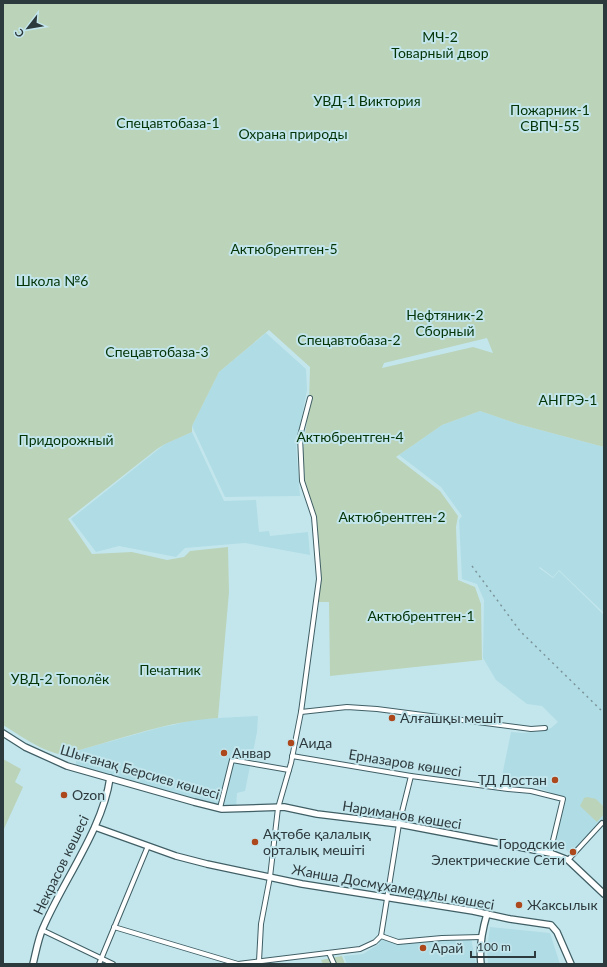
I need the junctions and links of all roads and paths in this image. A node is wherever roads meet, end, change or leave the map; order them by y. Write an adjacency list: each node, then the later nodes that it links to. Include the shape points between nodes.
1 (310, 398): 2 (street, via 300,436 302,481 314,516 319,579)
2 (302, 712): 3 (street, via 347,707 531,729); 5 (street)
3 (545, 728)
4 (3, 733): 8 (street, Шығанақ Берсиев көшесі, via 46,757)
5 (292, 756): 6 (street); 7 (street, Ерназаров көшесі)
6 (288, 770): 9 (street, via 232,760); 10 (street)
7 (411, 776): 12 (street); 15 (street, Ерназаров көшесі, via 530,791 563,799)
8 (110, 778): 9 (street, Шығанақ Берсиев көшесі); 13 (street, Некрасов көшесі)
9 (220, 808): 10 (street, Шығанақ Берсиев көшесі)
10 (278, 808): 12 (street, Нариманов көшесі); 17 (street)
11 (602, 823): 16 (street)
12 (399, 824): 15 (street, Нариманов көшесі); 19 (street)
13 (95, 827): 14 (street, Жанша Досмұхамедұлы көшесі); 22 (street, Некрасов көшесі)
14 (148, 846): 17 (street, Жанша Досмұхамедұлы көшесі, via 207,864); 21 (street)
15 (550, 852): 16 (street, Нариманов көшесі)
16 (568, 860): 18 (street, Нариманов көшесі)
17 (270, 877): 19 (street, Жанша Досмұхамедұлы көшесі); 27 (street, via 260,924)
18 (604, 894)
19 (387, 897): 20 (street, Жанша Досмұхамедұлы көшесі); 23 (street)
20 (487, 914): 24 (street); 33 (street, Жанша Досмұхамедұлы көшесі, via 551,925 557,932)
21 (114, 927): 26 (street); 27 (street, via 238,964)
22 (42, 930): 26 (street); 28 (street, Некрасов көшесі)
23 (381, 936): 24 (street, via 398,942); 25 (street, via 360,949)
24 (481, 937): 32 (street)
25 (329, 953): 27 (street); 31 (street)
26 (100, 959): 29 (street); 30 (street)
27 (259, 961)
28 (33, 964)
29 (99, 964)
30 (113, 964)
31 (334, 964)
32 (481, 964)
33 (571, 964)

